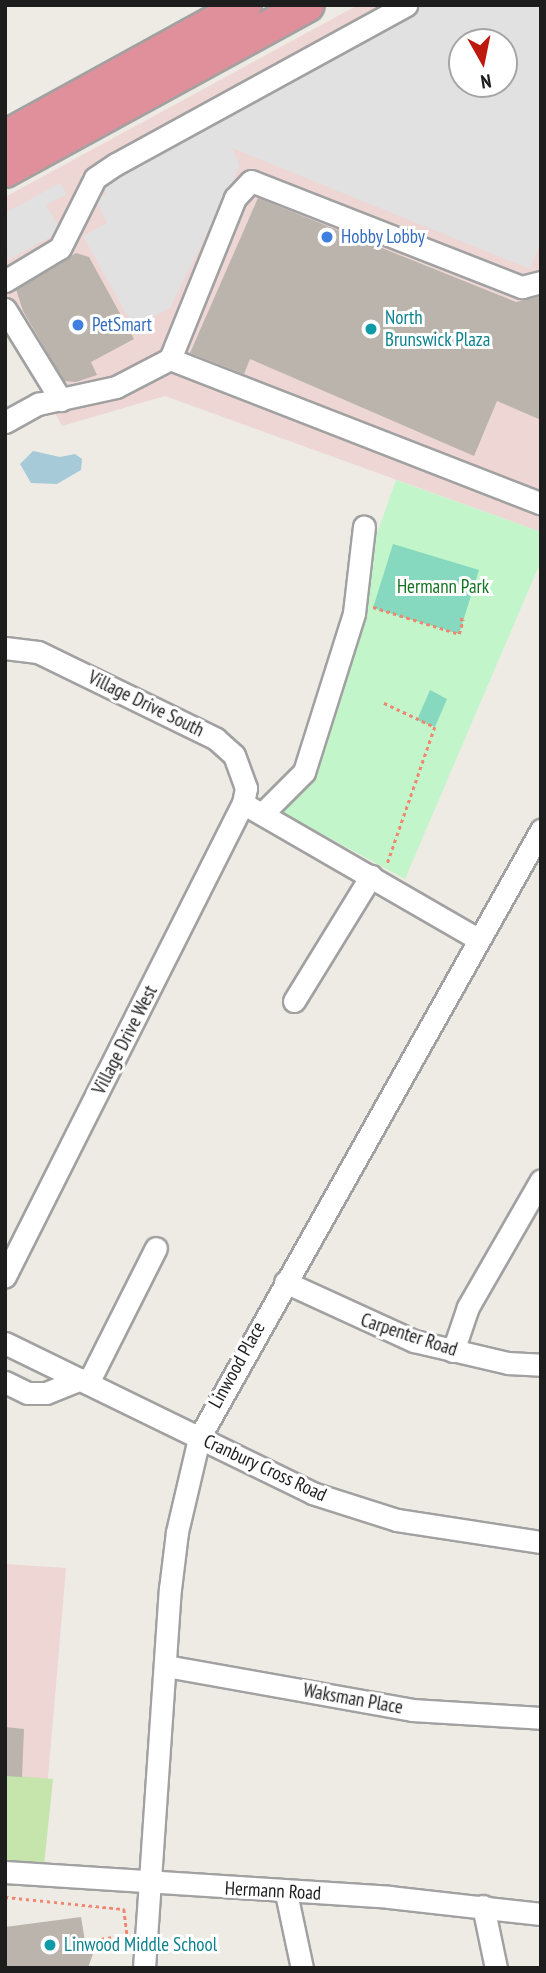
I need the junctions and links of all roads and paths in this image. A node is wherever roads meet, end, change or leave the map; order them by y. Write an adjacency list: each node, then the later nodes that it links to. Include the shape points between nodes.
1 (308, 5): 4 (highway)
2 (406, 5): 8 (street, via 106,171 84,197 60,248)
3 (231, 10): 5 (highway)
4 (94, 123): 6 (highway); 7 (highway)
5 (5, 137)
6 (5, 171)
7 (5, 195)
8 (5, 281)
9 (541, 282): 11 (street, via 512,284 251,181 235,198)
10 (5, 309): 12 (street)
11 (170, 359): 12 (street, via 116,387); 14 (street)
12 (61, 400): 13 (street, via 38,404)
13 (5, 422)
14 (541, 504)
15 (364, 527): 21 (street, via 354,613 304,772)
16 (368, 605): 17 (path, via 459,634 463,620)
17 (457, 618)
18 (5, 648): 20 (street, Village Drive South, via 38,652 216,738 234,755 246,788)
19 (384, 703): 23 (path, via 435,727 390,857 385,868)
20 (243, 803): 21 (street); 28 (street, Village Drive West)
21 (263, 813): 23 (street)
22 (541, 830): 24 (street, Linwood Place)
23 (372, 869): 24 (street); 25 (street)
24 (478, 939): 29 (street, Linwood Place)
25 (294, 1002)
26 (541, 1181): 31 (street, via 468,1307)
27 (156, 1248): 33 (street)
28 (5, 1276)
29 (285, 1282): 31 (street, Carpenter Road, via 378,1329); 35 (street, Linwood Place)
30 (5, 1343): 33 (street, Cranbury Cross Road)
31 (453, 1351): 32 (street, Carpenter Road)
32 (541, 1365)
33 (84, 1381): 34 (street, via 46,1393 28,1393); 35 (street, Cranbury Cross Road)
34 (5, 1382)
35 (199, 1438): 36 (street, Cranbury Cross Road, via 312,1493 397,1520); 37 (street, Linwood Place, via 177,1532)
36 (541, 1542)
37 (166, 1666): 38 (street, Waksman Place, via 412,1710); 40 (street, Linwood Place)
38 (541, 1718)
39 (5, 1872): 40 (street, Hermann Road)
40 (149, 1883): 41 (street, Hermann Road); 48 (street, Linwood Place)
41 (286, 1893): 43 (street, Hermann Road); 49 (street)
42 (5, 1897): 45 (path, via 124,1909)
43 (483, 1906): 44 (street, Hermann Road); 50 (street)
44 (541, 1914)
45 (127, 1934): 46 (path); 47 (path)
46 (93, 1940)
47 (128, 1948)
48 (144, 1968)
49 (302, 1968)
50 (495, 1968)

